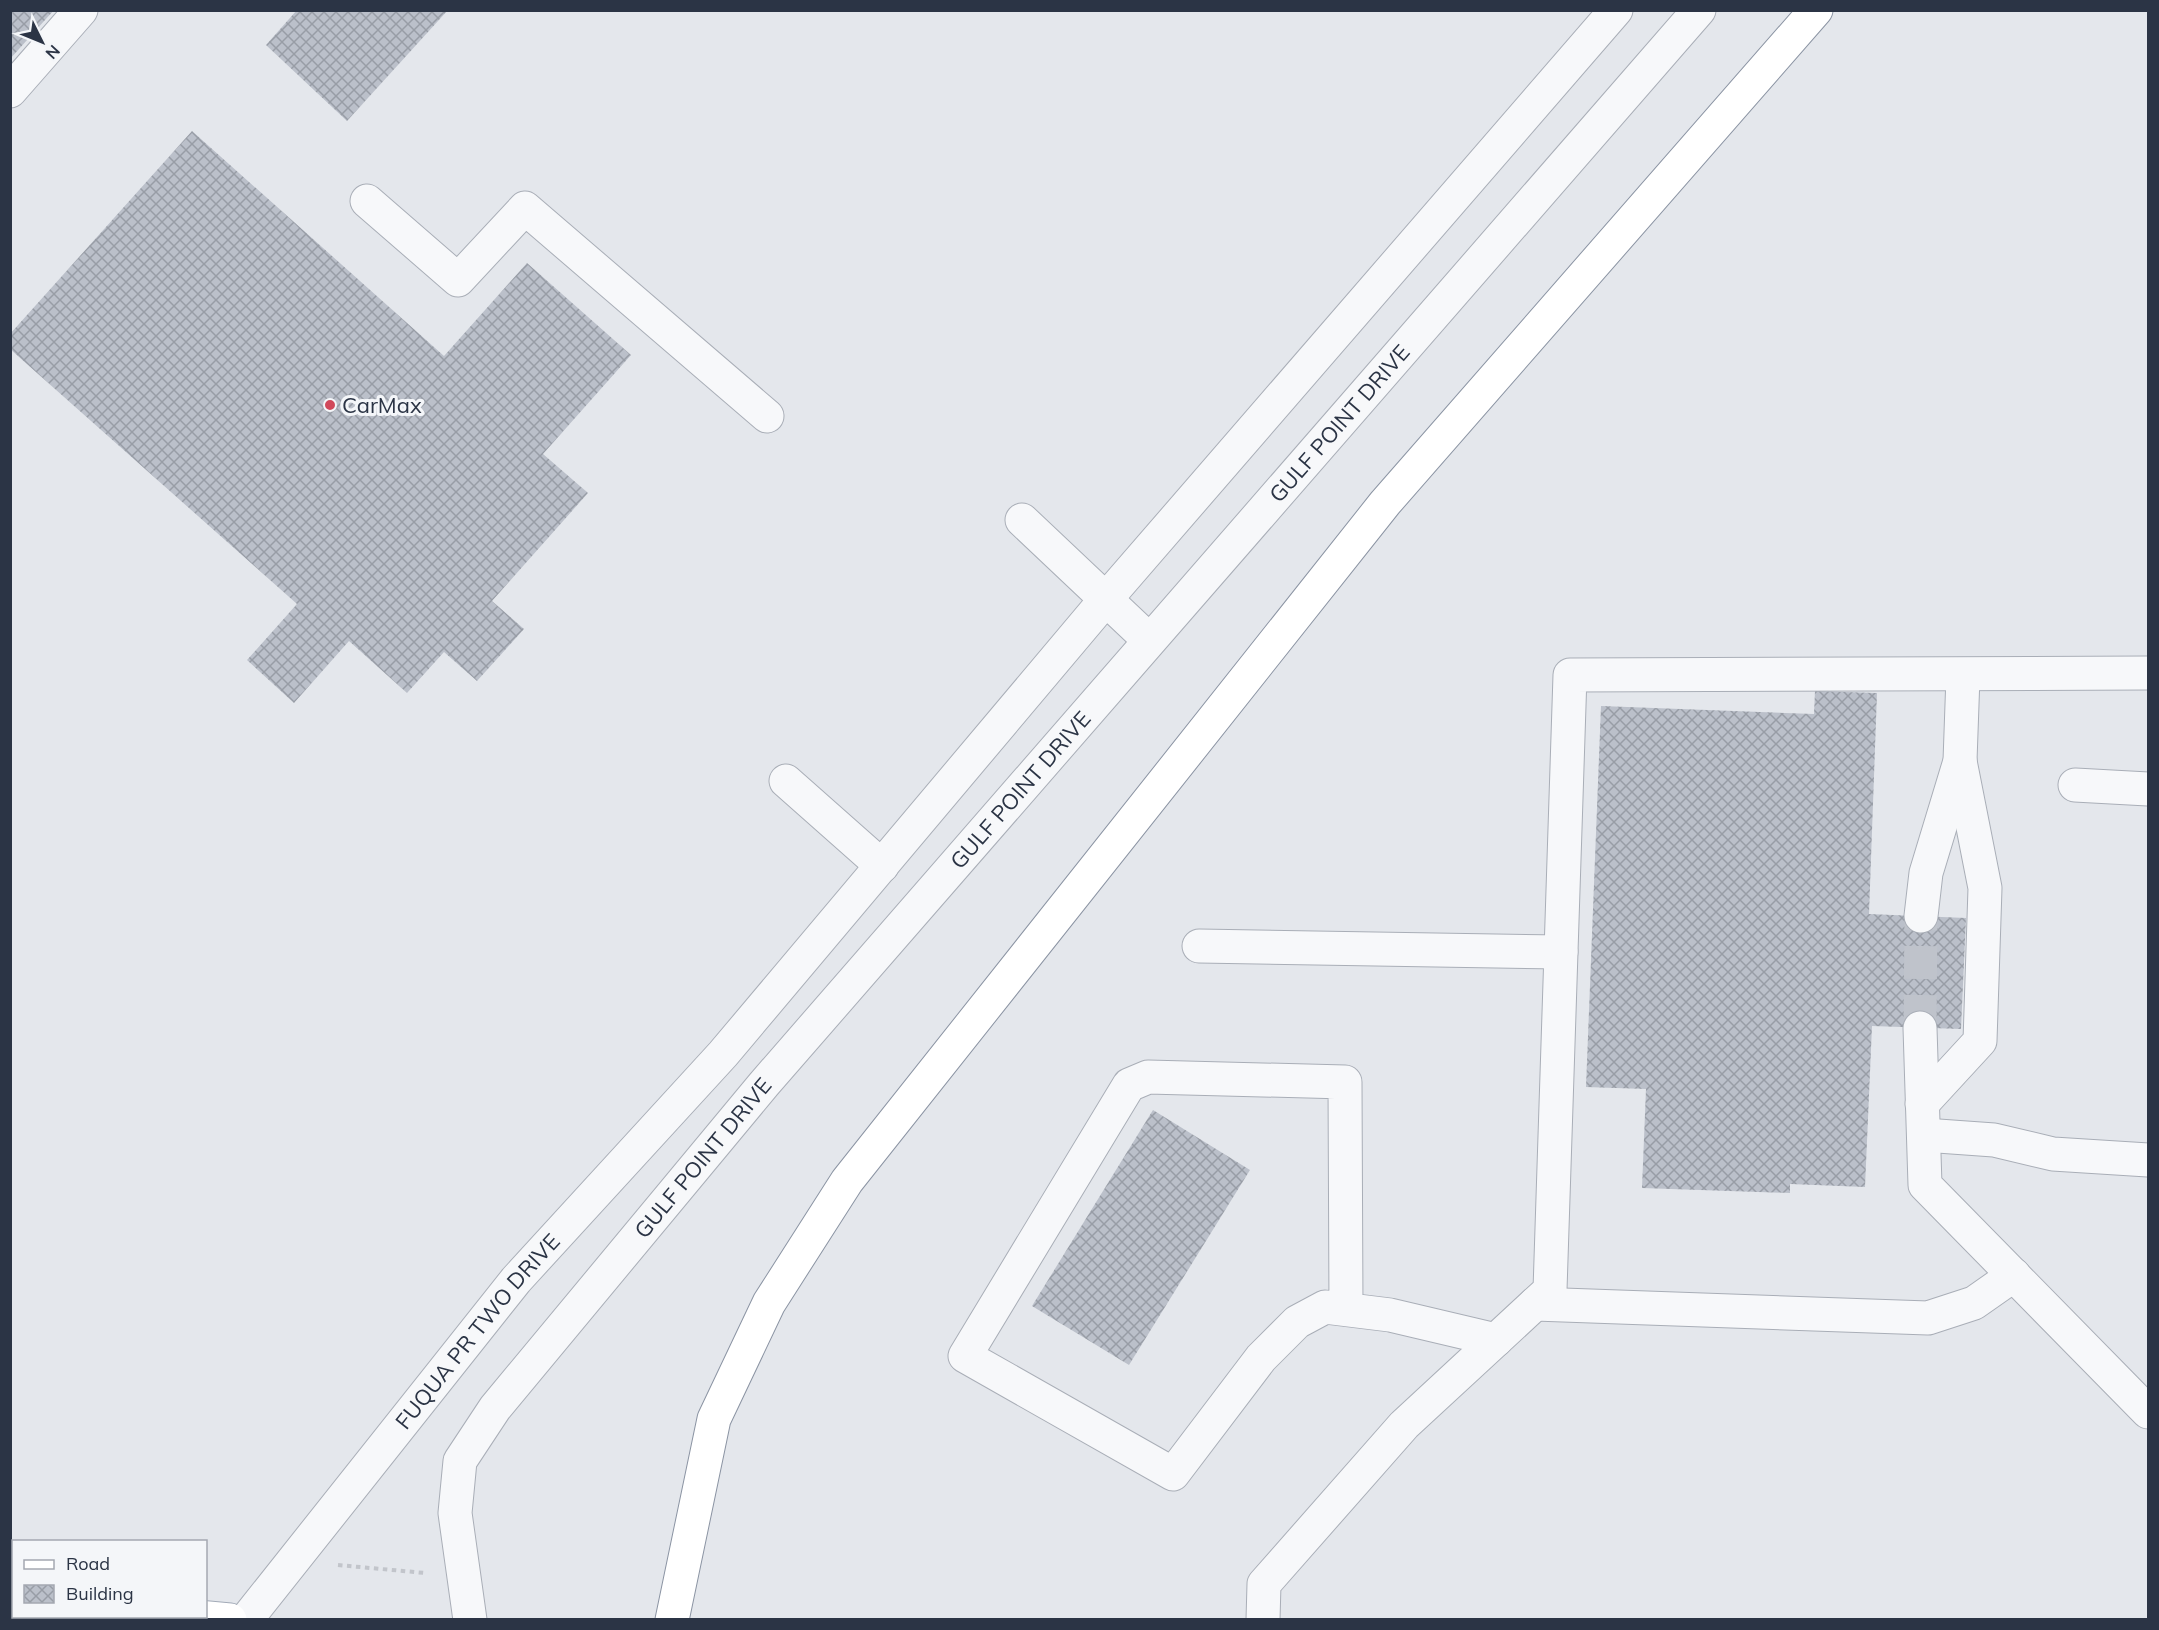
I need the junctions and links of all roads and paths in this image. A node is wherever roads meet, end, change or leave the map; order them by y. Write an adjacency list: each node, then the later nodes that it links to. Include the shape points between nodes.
1 (81, 10): 5 (street)
2 (1616, 10): 9 (street)
3 (1699, 10): 10 (street, GULF POINT DRIVE)
4 (1816, 10): 37 (main road, via 1385,503 847,1181 769,1303 714,1419)
5 (10, 91)
6 (367, 201): 7 (street, via 458,280 525,208)
7 (767, 416)
8 (1022, 520): 9 (street)
9 (1106, 599): 10 (street); 17 (street)
10 (1149, 640): 23 (street, GULF POINT DRIVE)
11 (2148, 673): 12 (street)
12 (1963, 676): 13 (street); 20 (street, via 1570,675)
13 (1960, 761): 18 (street, via 1926,873); 24 (street, via 1985,888 1980,1041)
14 (786, 782): 17 (street)
15 (2075, 785): 16 (street)
16 (2148, 789)
17 (882, 866): 22 (street)
18 (1921, 916)
19 (1199, 946): 20 (street)
20 (1561, 952): 27 (street, via 1550,1290)
21 (1920, 1028): 24 (street)
22 (724, 1053): 23 (street); 35 (street, FUQUA PR TWO DRIVE, via 516,1280)
23 (764, 1084): 36 (street, GULF POINT DRIVE, via 495,1408 460,1461 455,1513)
24 (1923, 1119): 25 (street, via 2053,1154); 26 (street, via 1925,1185)
25 (2148, 1160)
26 (2014, 1275): 27 (street, via 1974,1303 1928,1318); 30 (street)
27 (1535, 1304): 29 (street)
28 (1346, 1309): 28 (street, via 1325,1307 1297,1322 1261,1358 1173,1474 965,1356 1129,1085 1148,1077 1345,1082); 29 (street, via 1390,1315)
29 (1496, 1340): 38 (street, via 1404,1425 1264,1584)
30 (2148, 1412)
31 (339, 1565): 32 (path)
32 (430, 1574)
33 (201, 1618): 34 (main road)
34 (230, 1620)
35 (246, 1620)
36 (470, 1620)
37 (672, 1620)
38 (1263, 1620)

